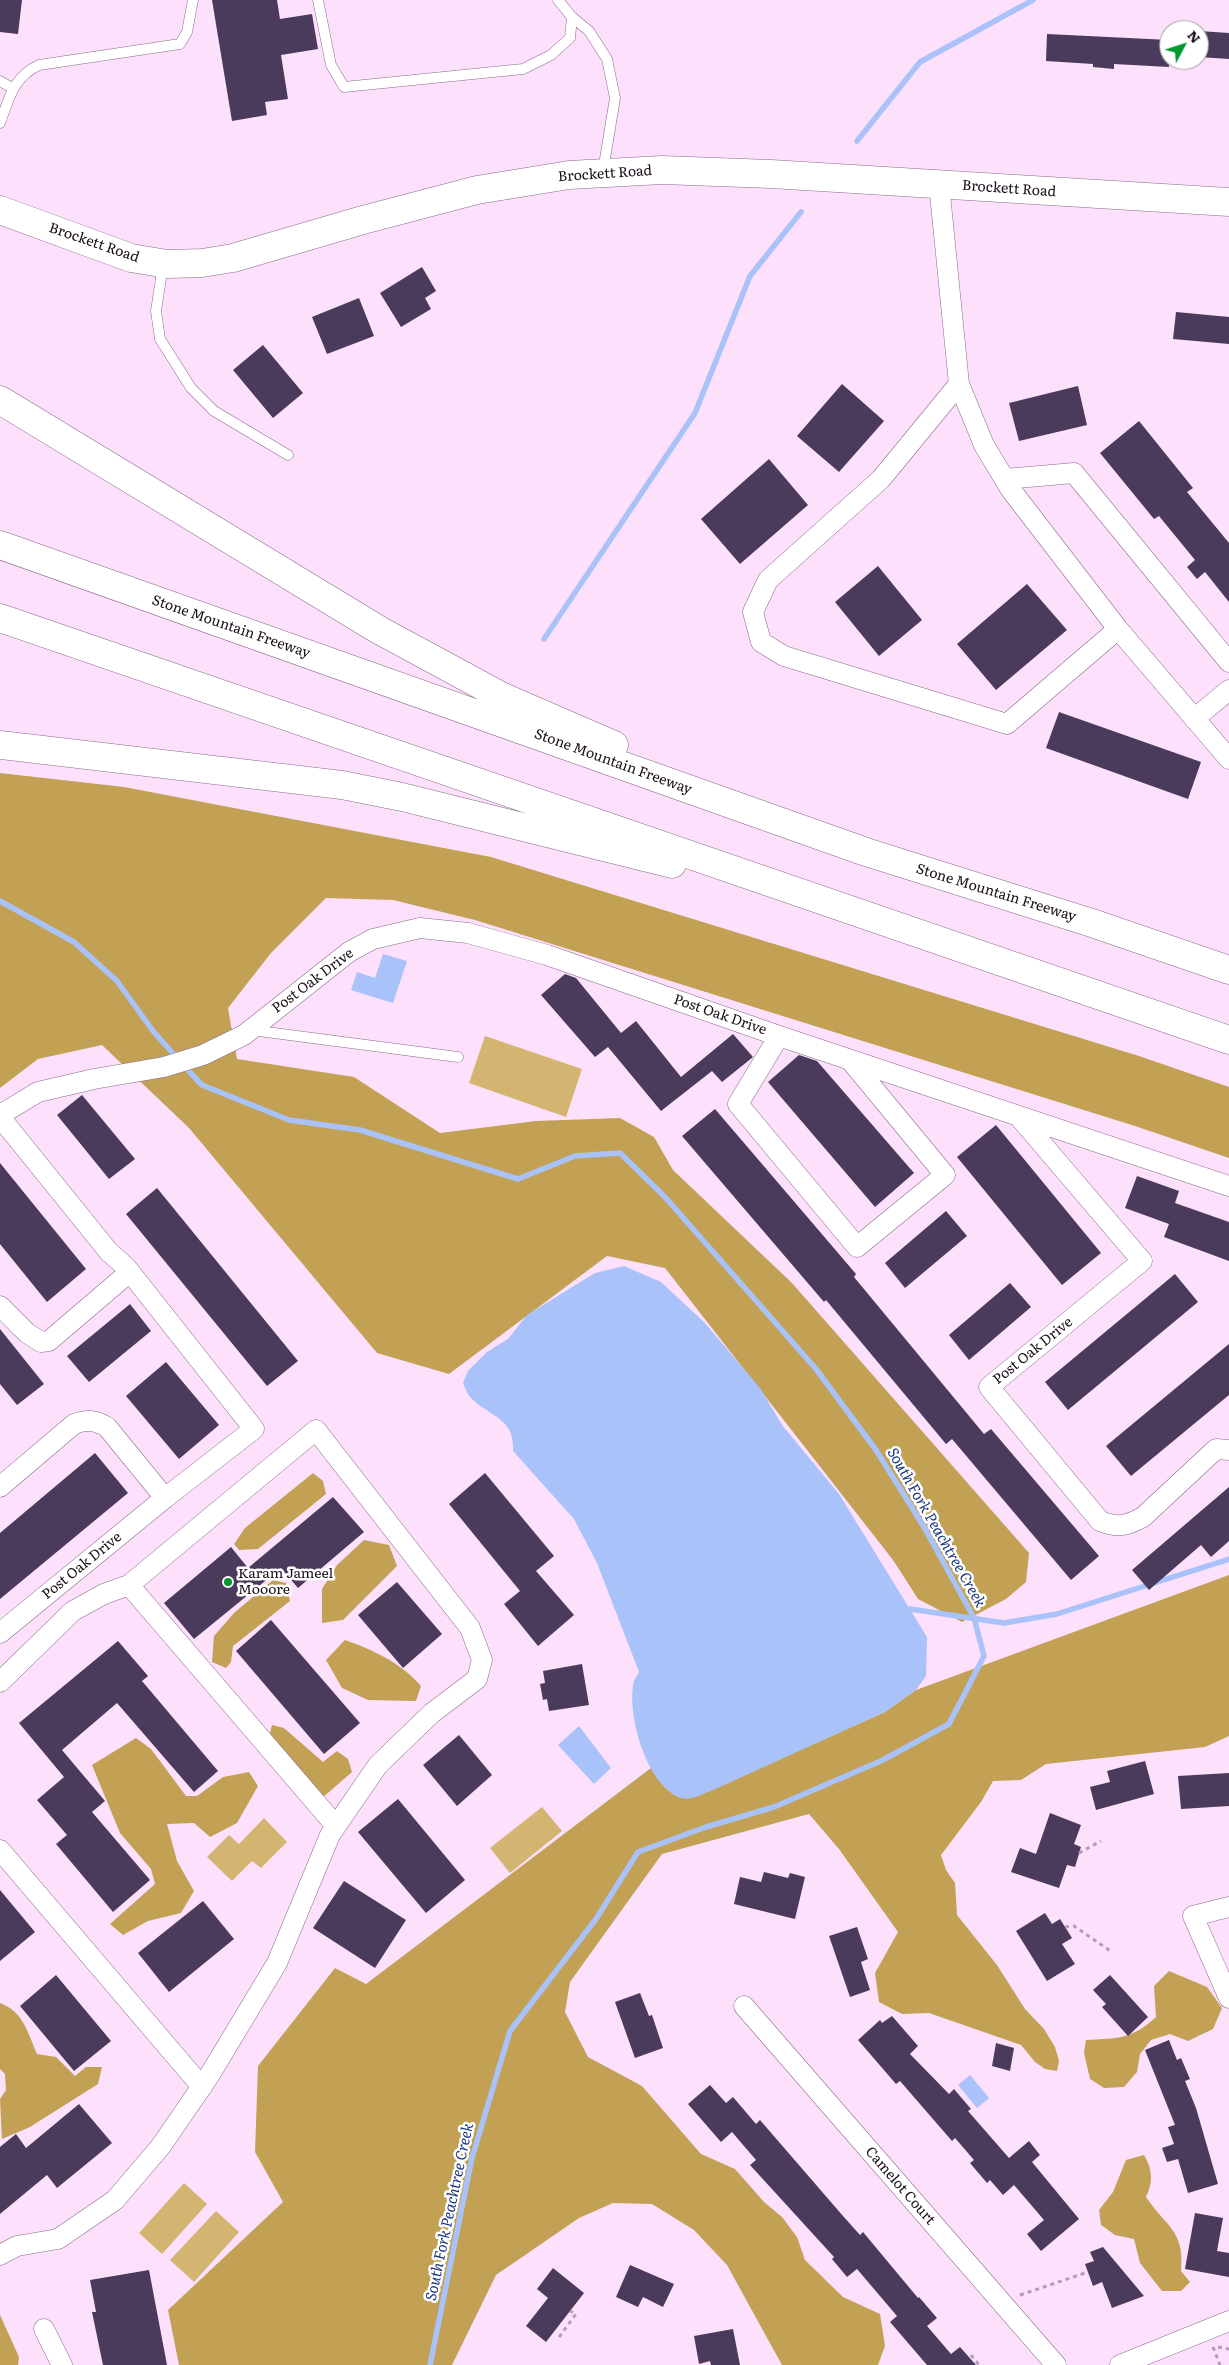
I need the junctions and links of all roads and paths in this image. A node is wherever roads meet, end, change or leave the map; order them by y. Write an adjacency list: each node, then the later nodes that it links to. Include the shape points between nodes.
1 (193, 0): 6 (lane, via 187,32 180,44 39,65 29,69)
2 (318, 0): 4 (lane, via 331,65 344,86 524,69 551,54 570,38)
3 (558, 0): 4 (lane)
4 (572, 16): 8 (lane, via 589,31 606,59 615,98)
5 (0, 81): 6 (lane)
6 (12, 88): 7 (lane)
7 (0, 123)
8 (602, 173): 9 (main road, Brockett Road, via 662,170); 12 (main road, Brockett Road, via 569,174 477,190 233,258 202,263)
9 (939, 184): 10 (main road, Brockett Road); 13 (street)
10 (1229, 202)
11 (0, 210): 12 (main road, Brockett Road, via 131,258)
12 (164, 263): 15 (lane, via 156,310 160,339 191,388 214,411)
13 (959, 384): 16 (street, via 984,445); 19 (street, via 880,479 768,580 753,612 761,642 784,656 1007,724)
14 (0, 400): 25 (main road, via 379,630 502,696)
15 (288, 454)
16 (1005, 479): 19 (street); 20 (street, via 1074,473)
17 (0, 545): 25 (main road, Stone Mountain Freeway)
18 (0, 618): 26 (main road)
19 (1118, 630): 22 (street)
20 (1229, 662)
21 (1229, 690): 22 (street)
22 (1194, 719): 24 (street)
23 (0, 745): 26 (main road, via 351,786)
24 (1229, 759)
25 (866, 852): 27 (main road, Stone Mountain Freeway)
26 (855, 910): 30 (main road)
27 (1229, 970)
28 (250, 1030): 29 (street, Post Oak Drive, via 349,952 374,939 420,928 468,933 547,954); 31 (lane); 33 (street, Post Oak Drive, via 203,1055 164,1067 38,1092)
29 (779, 1036): 32 (street, Post Oak Drive); 32 (street, Post Oak Drive, via 738,1104 858,1247 946,1174)
30 (1229, 1040)
31 (458, 1057)
32 (850, 1060): 34 (street, Post Oak Drive)
33 (0, 1116): 36 (street, Post Oak Drive, via 109,1252)
34 (1019, 1117): 35 (street, Post Oak Drive); 38 (street, Post Oak Drive, via 1142,1261 989,1387 1100,1521 1114,1526 1130,1524 1143,1517 1216,1449)
35 (1229, 1186)
36 (126, 1267): 37 (street, via 125,1276 49,1341 41,1342 27,1333); 40 (street, Post Oak Drive, via 254,1429)
37 (0, 1306)
38 (1229, 1450)
39 (0, 1487): 40 (street, via 74,1424 84,1420 96,1421 107,1427)
40 (165, 1498): 42 (street, Post Oak Drive)
41 (129, 1585): 43 (street, via 73,1611); 44 (street); 44 (street, via 316,1430 470,1628 482,1660 477,1678 432,1713 378,1765)
42 (0, 1633)
43 (0, 1682)
44 (336, 1826): 53 (street, via 277,1963)
45 (1101, 1841): 47 (path)
46 (0, 1850): 53 (street)
47 (1079, 1853)
48 (1229, 1907): 51 (street, via 1193,1916)
49 (1065, 1927): 50 (path, via 1074,1926)
50 (1112, 1952)
51 (1229, 1998)
52 (744, 2006): 56 (street, Camelot Court)
53 (202, 2088): 54 (street, via 161,2146 115,2200 58,2239 17,2246)
54 (0, 2255)
55 (1088, 2272): 56 (path, via 1017,2296)
56 (1005, 2306): 64 (street, Camelot Court)
57 (570, 2311): 60 (path, via 576,2314)
58 (1229, 2321): 65 (street)
59 (44, 2329): 62 (street)
60 (560, 2337)
61 (971, 2355): 63 (path)
62 (62, 2365)
63 (979, 2365)
64 (1056, 2365)
65 (1120, 2365)

